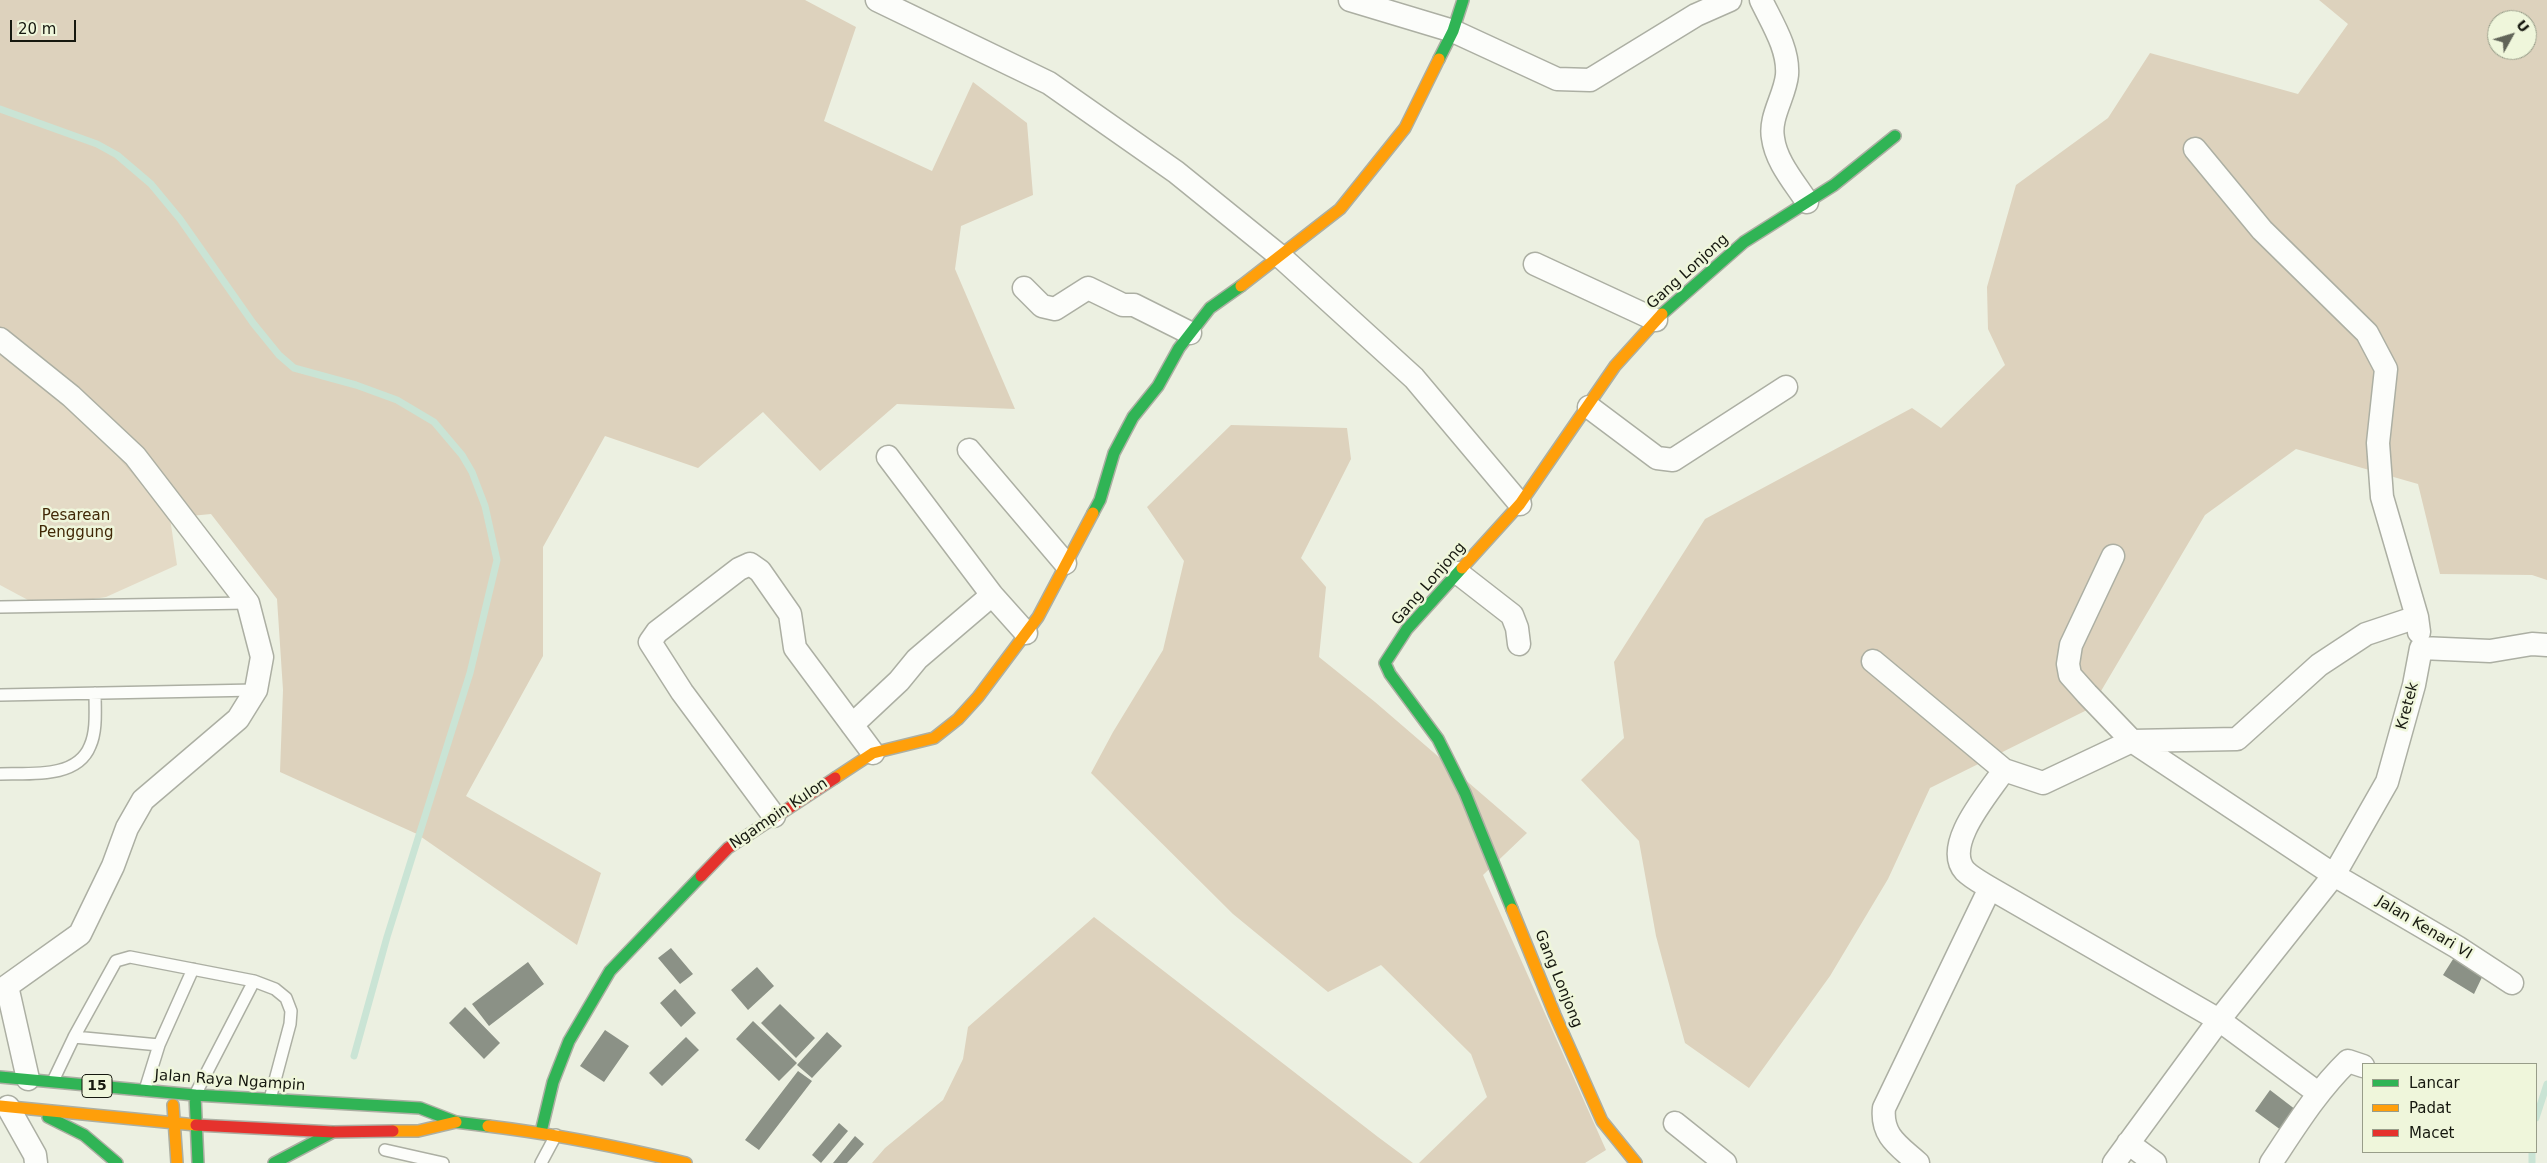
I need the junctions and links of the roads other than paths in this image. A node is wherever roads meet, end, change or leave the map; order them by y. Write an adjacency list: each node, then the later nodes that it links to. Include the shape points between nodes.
1 (877, 0): 10 (street, via 1049,83 1176,172)
2 (1350, 0): 6 (street)
3 (1463, 0): 6 (main road, Ngampin Kulon)
4 (1730, 0): 6 (street, via 1696,15 1590,80 1558,78)
5 (1761, 0): 9 (street, via 1787,61 1772,138 1778,156)
6 (1453, 31): 10 (main road, Ngampin Kulon, via 1405,128 1393,144 1340,209)
7 (1895, 136): 9 (main road, Gang Lonjong, via 1834,185)
8 (2195, 149): 27 (street, Kretek, via 2262,230 2367,333 2386,369 2378,443 2382,497)
9 (1807, 202): 13 (main road, Gang Lonjong, via 1744,242)
10 (1281, 257): 14 (main road, Ngampin Kulon, via 1210,308); 20 (street, via 1414,378)
11 (1535, 264): 13 (street)
12 (1024, 288): 14 (street, via 1042,306 1055,309 1088,288 1123,305 1134,305)
13 (1656, 320): 17 (main road, Gang Lonjong, via 1615,366)
14 (1190, 333): 22 (main road, Ngampin Kulon, via 1178,348 1158,386 1133,417 1114,453 1100,500)
15 (0, 340): 25 (street, via 71,396 135,456)
16 (1786, 387): 17 (street, via 1673,460 1657,458)
17 (1589, 407): 20 (main road, Gang Lonjong)
18 (968, 450): 22 (street)
19 (888, 457): 24 (street)
20 (1520, 504): 23 (main road, Gang Lonjong)
21 (2114, 556): 37 (street, Jalan Kenari VI, via 2071,645 2068,664 2070,675)
22 (1061, 571): 28 (main road, Ngampin Kulon, via 1038,617)
23 (1458, 573): 29 (street, via 1512,616); 79 (main road, Gang Lonjong, via 1407,629 1385,663 1438,739 1454,770 1602,1121)
24 (992, 595): 28 (street); 36 (street, via 917,659 899,681)
25 (248, 603): 26 (lane); 33 (street, via 262,657)
26 (0, 607)
27 (2417, 616): 31 (street, Kretek); 37 (street, via 2366,634 2319,665 2237,740)
28 (1026, 633): 38 (main road, Ngampin Kulon, via 978,697 934,738)
29 (1519, 644)
30 (2547, 645): 31 (street, via 2532,644 2490,651)
31 (2421, 648): 42 (street, Kretek, via 2387,782)
32 (1873, 661): 39 (street)
33 (256, 690): 34 (lane); 52 (street, via 238,719 143,800 127,828 113,866 80,934 7,986)
34 (95, 693): 35 (lane); 40 (lane, via 94,733 84,757 60,771)
35 (0, 695)
36 (852, 725): 38 (street); 41 (street, via 794,648 790,614 760,571 750,564 738,569 657,632 650,642 682,692)
37 (2132, 740): 39 (street, via 2043,783); 42 (street, Jalan Kenari VI)
38 (873, 753): 41 (main road, Ngampin Kulon)
39 (2004, 770): 43 (street, via 1961,835 1958,852 1964,870)
40 (0, 774)
41 (774, 816): 66 (main road, Ngampin Kulon, via 728,848 610,971 569,1041 552,1082)
42 (2334, 875): 46 (street, Jalan Kenari VI); 47 (street, Kretek)
43 (1990, 888): 47 (street); 81 (street, via 1884,1108 1882,1120 1890,1137)
44 (193, 969): 45 (lane); 48 (lane, via 130,957 116,961); 49 (lane)
45 (254, 981): 57 (lane); 58 (lane, via 275,989 286,998 291,1011)
46 (2512, 983)
47 (2219, 1020): 56 (street); 68 (street, Kretek)
48 (74, 1037): 49 (lane); 53 (lane)
49 (159, 1045): 54 (lane)
50 (2362, 1066): 56 (street, via 2348,1062)
51 (0, 1077): 52 (main road, Jalan Raya Ngampin / 15)
52 (28, 1079): 53 (main road, Jalan Raya Ngampin / 15)
53 (53, 1082): 54 (main road, Jalan Raya Ngampin / 15)
54 (145, 1090): 55 (main road, Jalan Raya Ngampin / 15)
55 (173, 1093): 57 (main road, Jalan Raya Ngampin / 15); 62 (main road)
56 (2318, 1094): 84 (street)
57 (195, 1095): 58 (main road, Jalan Raya Ngampin); 64 (main road)
58 (270, 1099): 61 (main road, Jalan Raya Ngampin, via 420,1108)
59 (4, 1107): 60 (main road, Jalan Raya Ngampin / 15); 71 (street, via 35,1155)
60 (34, 1110): 62 (main road, Jalan Raya Ngampin / 15); 72 (main road, 15, via 84,1135)
61 (456, 1122): 65 (main road, Jalan Raya Ngampin, via 418,1132); 66 (main road, Jalan Raya Ngampin)
62 (174, 1123): 64 (main road, Jalan Raya Ngampin / 15); 73 (main road)
63 (1675, 1123): 80 (street)
64 (196, 1125): 65 (main road, Jalan Raya Ngampin); 74 (main road)
65 (333, 1132): 75 (main road)
66 (541, 1132): 67 (main road, Jalan Raya Ngampin)
67 (556, 1134): 70 (main road, Jalan Raya Ngampin); 77 (lane)
68 (2128, 1143): 82 (street, Kretek); 83 (street)
69 (385, 1150): 76 (lane)
70 (632, 1156): 78 (main road, Jalan Raya Ngampin)
71 (36, 1163)
72 (117, 1163)
73 (176, 1163)
74 (198, 1163)
75 (274, 1163)
76 (443, 1163)
77 (541, 1163)
78 (686, 1163)
79 (1636, 1163)
80 (1725, 1163)
81 (1918, 1163)
82 (2114, 1163)
83 (2155, 1163)
84 (2271, 1163)

